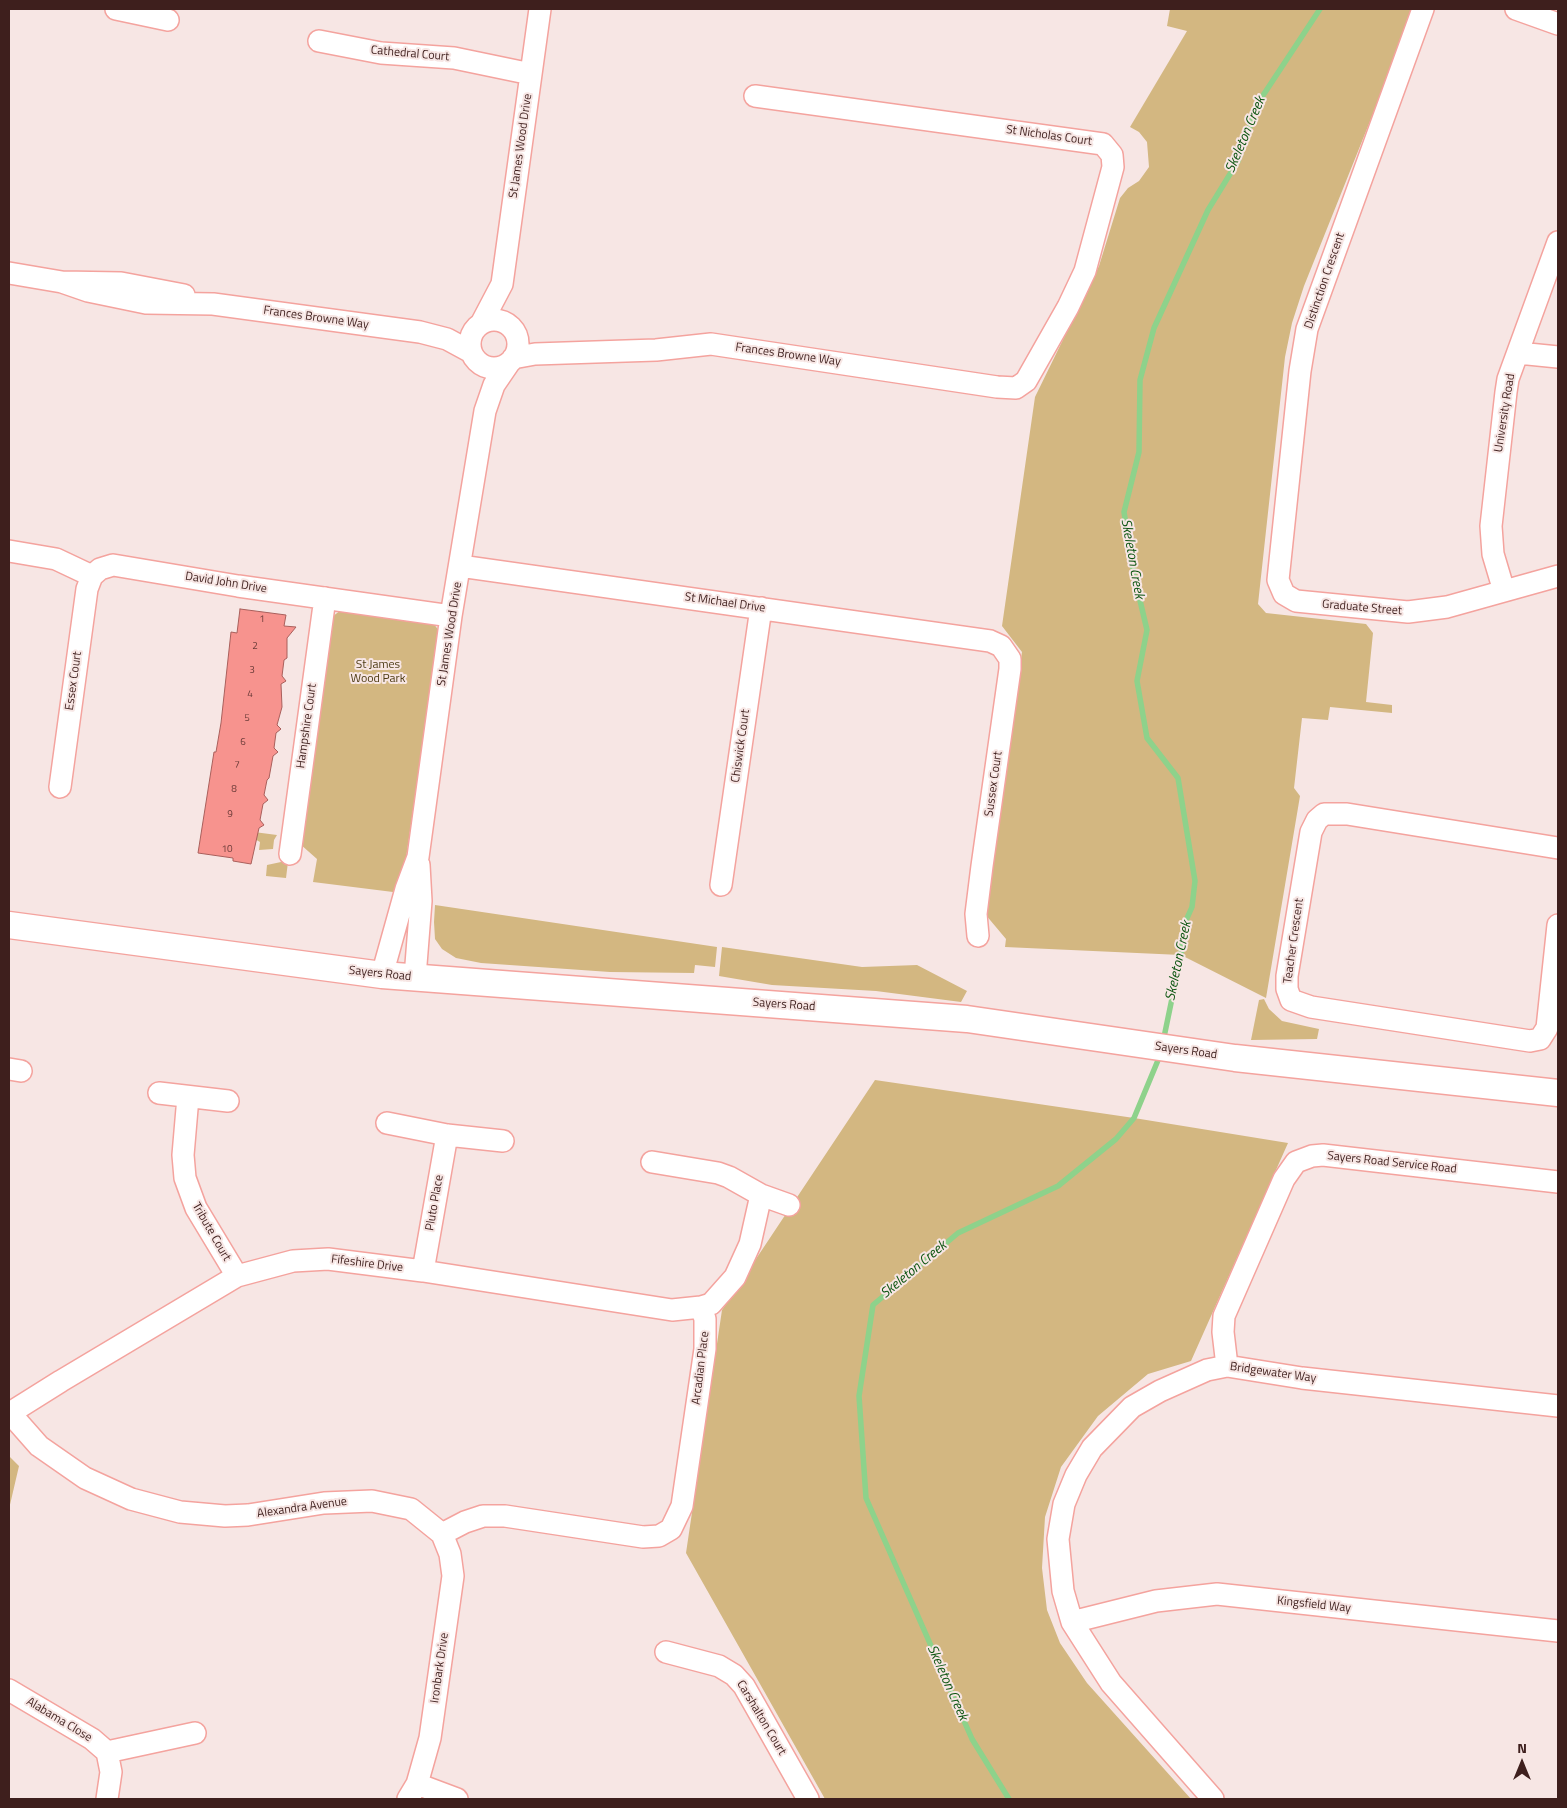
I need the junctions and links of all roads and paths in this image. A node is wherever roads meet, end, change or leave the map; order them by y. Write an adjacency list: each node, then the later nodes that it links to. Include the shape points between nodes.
1 (116, 9): 5 (street)
2 (540, 9): 8 (street, St James Wood Drive)
3 (1423, 9): 28 (street, Distinction Crescent, via 1307,329 1278,570)
4 (1516, 9): 6 (street)
5 (168, 20)
6 (1558, 24)
7 (319, 41): 8 (street, Cathedral Court, via 381,53 454,58)
8 (531, 74): 12 (street, St James Wood Drive)
9 (755, 96): 21 (street, St Nicholas Court, via 1104,144 1112,155 1113,168 1085,271 1026,381)
10 (1558, 242): 17 (street, University Road)
11 (9, 273): 15 (street, Frances Browne Way, via 62,282 121,283 213,304)
12 (502, 284): 13 (street, St James Wood Drive); 14 (street, St James Wood Drive)
13 (479, 326): 14 (street, via 488,321 500,321); 15 (street, Frances Browne Way); 18 (street, via 470,339)
14 (513, 331): 16 (street, Frances Browne Way, via 536,347); 20 (street, via 518,346)
15 (420, 332): 18 (street, Frances Browne Way, via 448,340)
16 (558, 353): 20 (street, Frances Browne Way); 21 (street, Frances Browne Way, via 656,350 711,344)
17 (1518, 353): 19 (street); 27 (street, University Road, via 1506,392 1491,526 1493,554)
18 (473, 355): 20 (street, via 490,368); 22 (street, St James Wood Drive, via 483,384)
19 (1558, 357)
20 (511, 360): 22 (street, St James Wood Drive, via 494,385)
21 (1016, 388)
22 (485, 412): 24 (street, St James Wood Drive)
23 (9, 551): 25 (street, via 56,559)
24 (460, 566): 30 (street, St Michael Drive); 31 (street, St James Wood Drive)
25 (92, 576): 29 (street, David John Drive, via 113,565); 33 (street, Essex Court, via 87,590)
26 (1558, 576): 27 (street, Graduate Street)
27 (1504, 591): 28 (street, Graduate Street, via 1447,607 1408,612 1305,603)
28 (1284, 594)
29 (325, 598): 31 (street, David John Drive); 35 (street, Hampshire Court)
30 (761, 608): 32 (street, St Michael Drive); 37 (street, Chiswick Court)
31 (451, 616): 36 (street, St James Wood Drive)
32 (990, 640): 40 (street, Sussex Court, via 1005,650 1010,659 1010,669 976,914)
33 (60, 787)
34 (1558, 848): 39 (street, Teacher Crescent, via 1347,814 1324,814 1311,832 1287,989 1291,1000 1311,1007 1530,1041 1540,1039 1548,1028)
35 (290, 854)
36 (418, 857): 41 (street, St James Wood Drive); 42 (street, St James Wood Drive, via 421,901)
37 (720, 885)
38 (9, 925): 41 (main road, Sayers Road)
39 (1558, 925)
40 (978, 936)
41 (382, 975): 42 (main road, Sayers Road)
42 (415, 977): 44 (main road, Sayers Road, via 967,1019 1235,1058)
43 (159, 1093): 45 (street)
44 (1558, 1093)
45 (188, 1097): 46 (street); 55 (street, Tribute Court, via 182,1155 185,1178 196,1208)
46 (228, 1101)
47 (387, 1124): 48 (street)
48 (446, 1134): 49 (street); 54 (street, Pluto Place)
49 (503, 1141)
50 (652, 1162): 52 (street, via 718,1173)
51 (1558, 1182): 57 (street, Sayers Road Service Road, via 1323,1155 1296,1162 1284,1179 1224,1316)
52 (761, 1195): 53 (street); 56 (street, via 750,1244 735,1277 711,1304)
53 (789, 1205)
54 (423, 1271): 55 (street, Fifeshire Drive, via 328,1259 293,1261); 56 (street, Fifeshire Drive, via 672,1310)
55 (237, 1276): 59 (street, Fifeshire Drive)
56 (701, 1307): 60 (street, Arcadian Place, via 705,1319 705,1349 682,1506 671,1529 659,1536 643,1536 505,1516 474,1519)
57 (1227, 1366): 58 (street, Bridgewater Way, via 1302,1378); 61 (street, Bridgewater Way, via 1199,1374 1132,1407 1092,1448 1064,1504 1058,1539 1063,1592)
58 (1558, 1406)
59 (9, 1413): 60 (street, Alexandra Avenue, via 60,1462 111,1492 154,1507 225,1516 324,1503 372,1501 410,1509)
60 (442, 1534): 67 (street, Ironbark Drive, via 450,1554 453,1576 430,1738)
61 (1072, 1622): 62 (street, Kingsfield Way, via 1156,1601 1217,1594); 71 (street, Bridgewater Way, via 1111,1683)
62 (1558, 1632)
63 (666, 1652): 70 (street, Carshalton Court, via 719,1666 734,1675 744,1686)
64 (9, 1690): 66 (street, Alabama Close, via 92,1739)
65 (195, 1733): 66 (street)
66 (107, 1752): 68 (street, via 110,1772)
67 (412, 1792): 69 (street)
68 (107, 1799)
69 (457, 1799)
70 (808, 1799)
71 (1213, 1799)

